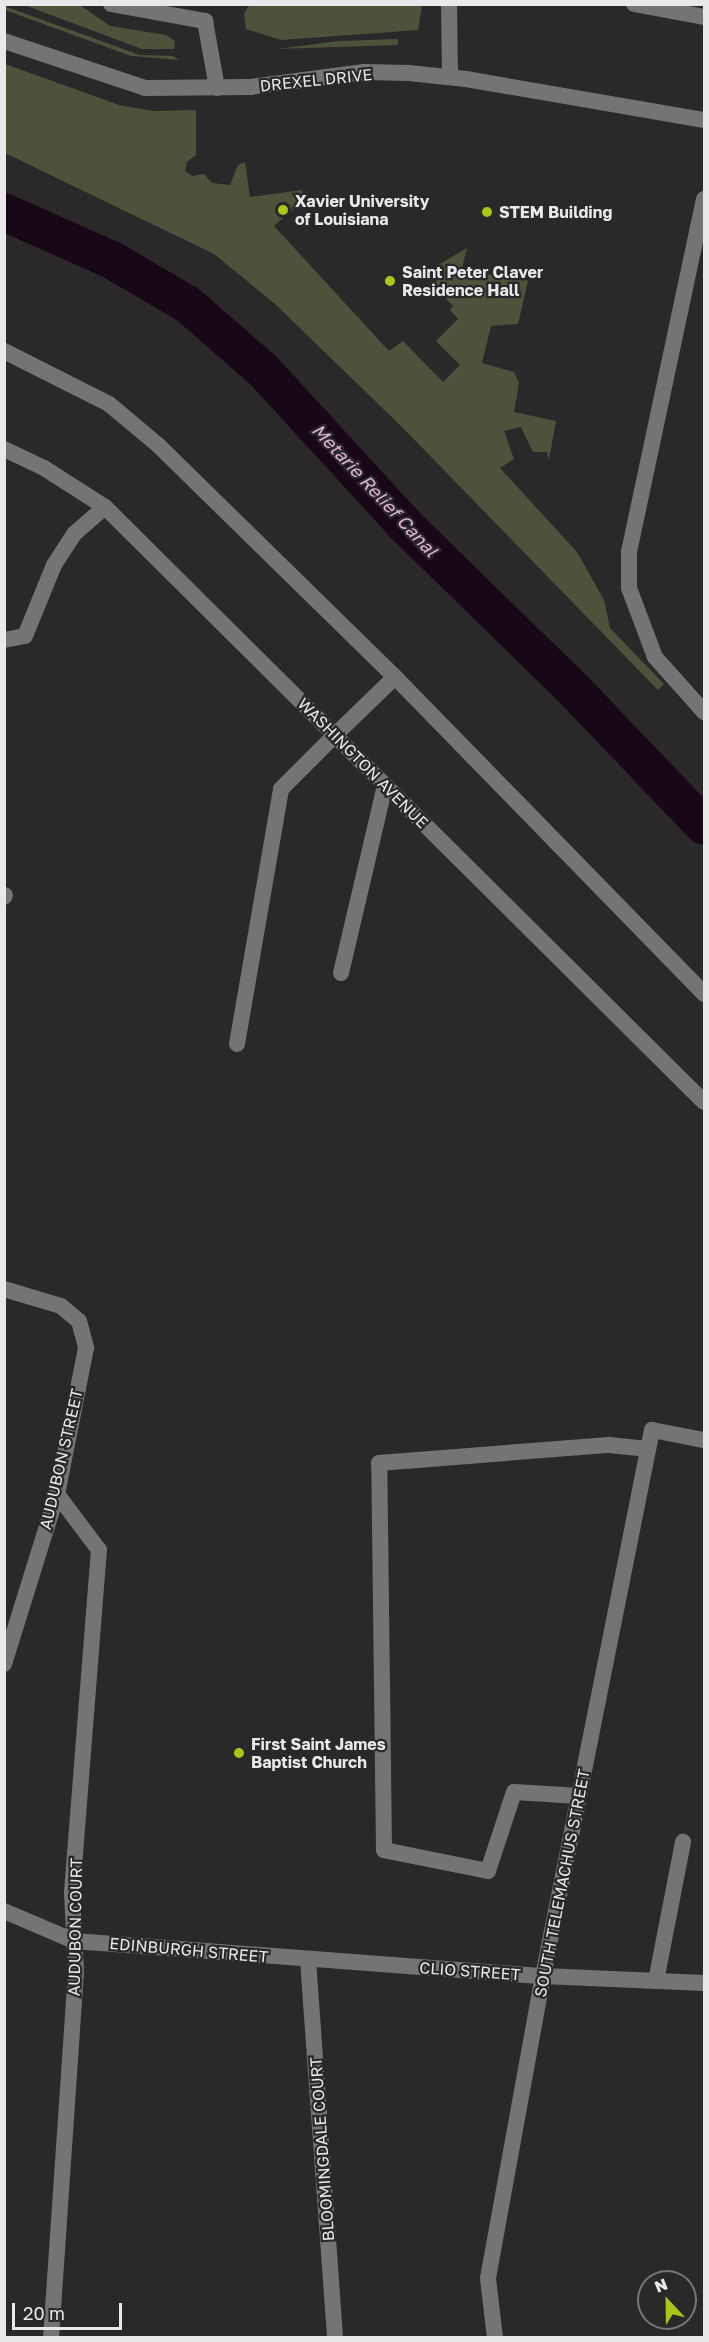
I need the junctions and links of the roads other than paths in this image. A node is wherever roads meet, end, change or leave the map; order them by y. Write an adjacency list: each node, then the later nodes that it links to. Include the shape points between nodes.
1 (111, 4): 7 (street, via 205,21)
2 (449, 4): 6 (street)
3 (633, 4): 4 (street)
4 (705, 17)
5 (4, 40): 7 (street, DREXEL DRIVE, via 145,88)
6 (450, 77): 7 (street, DREXEL DRIVE, via 364,72); 8 (street, DREXEL DRIVE)
7 (217, 88)
8 (705, 120)
9 (705, 200): 15 (street, via 629,552 629,588 655,657)
10 (4, 351): 14 (street, via 109,404 158,445)
11 (4, 449): 12 (street, WASHINGTON AVENUE, via 44,468)
12 (105, 507): 13 (street, via 74,534 54,565 25,636); 16 (street, WASHINGTON AVENUE)
13 (4, 640)
14 (395, 677): 16 (street); 19 (street)
15 (705, 712)
16 (335, 735): 17 (street, WASHINGTON AVENUE); 20 (street, via 281,789)
17 (385, 785): 18 (street); 21 (street, WASHINGTON AVENUE)
18 (341, 973)
19 (705, 994)
20 (237, 1044)
21 (705, 1101)
22 (4, 1289): 25 (street, AUDUBON STREET, via 61,1306 79,1321 86,1348)
23 (705, 1440): 24 (street, SOUTH TELEMACHUS STREET, via 652,1430)
24 (648, 1449): 27 (street, SOUTH TELEMACHUS STREET); 27 (street, via 609,1445 378,1463 384,1850 488,1870 514,1792)
25 (57, 1494): 26 (street, AUDUBON STREET); 30 (street, AUDUBON COURT, via 99,1550 72,1893)
26 (4, 1664)
27 (579, 1796): 32 (street, SOUTH TELEMACHUS STREET)
28 (683, 1842): 33 (street)
29 (4, 1911): 30 (street, EDINBURGH STREET)
30 (74, 1941): 31 (street, EDINBURGH STREET); 35 (street, AUDUBON COURT, via 76,1972)
31 (308, 1960): 32 (street, CLIO STREET); 36 (street, BLOOMINGDALE COURT)
32 (543, 1976): 33 (street, CLIO STREET); 37 (street, SOUTH TELEMACHUS STREET, via 488,2278)
33 (656, 1981): 34 (street, CLIO STREET)
34 (705, 1983)
35 (51, 2337)
36 (335, 2337)
37 (495, 2337)

